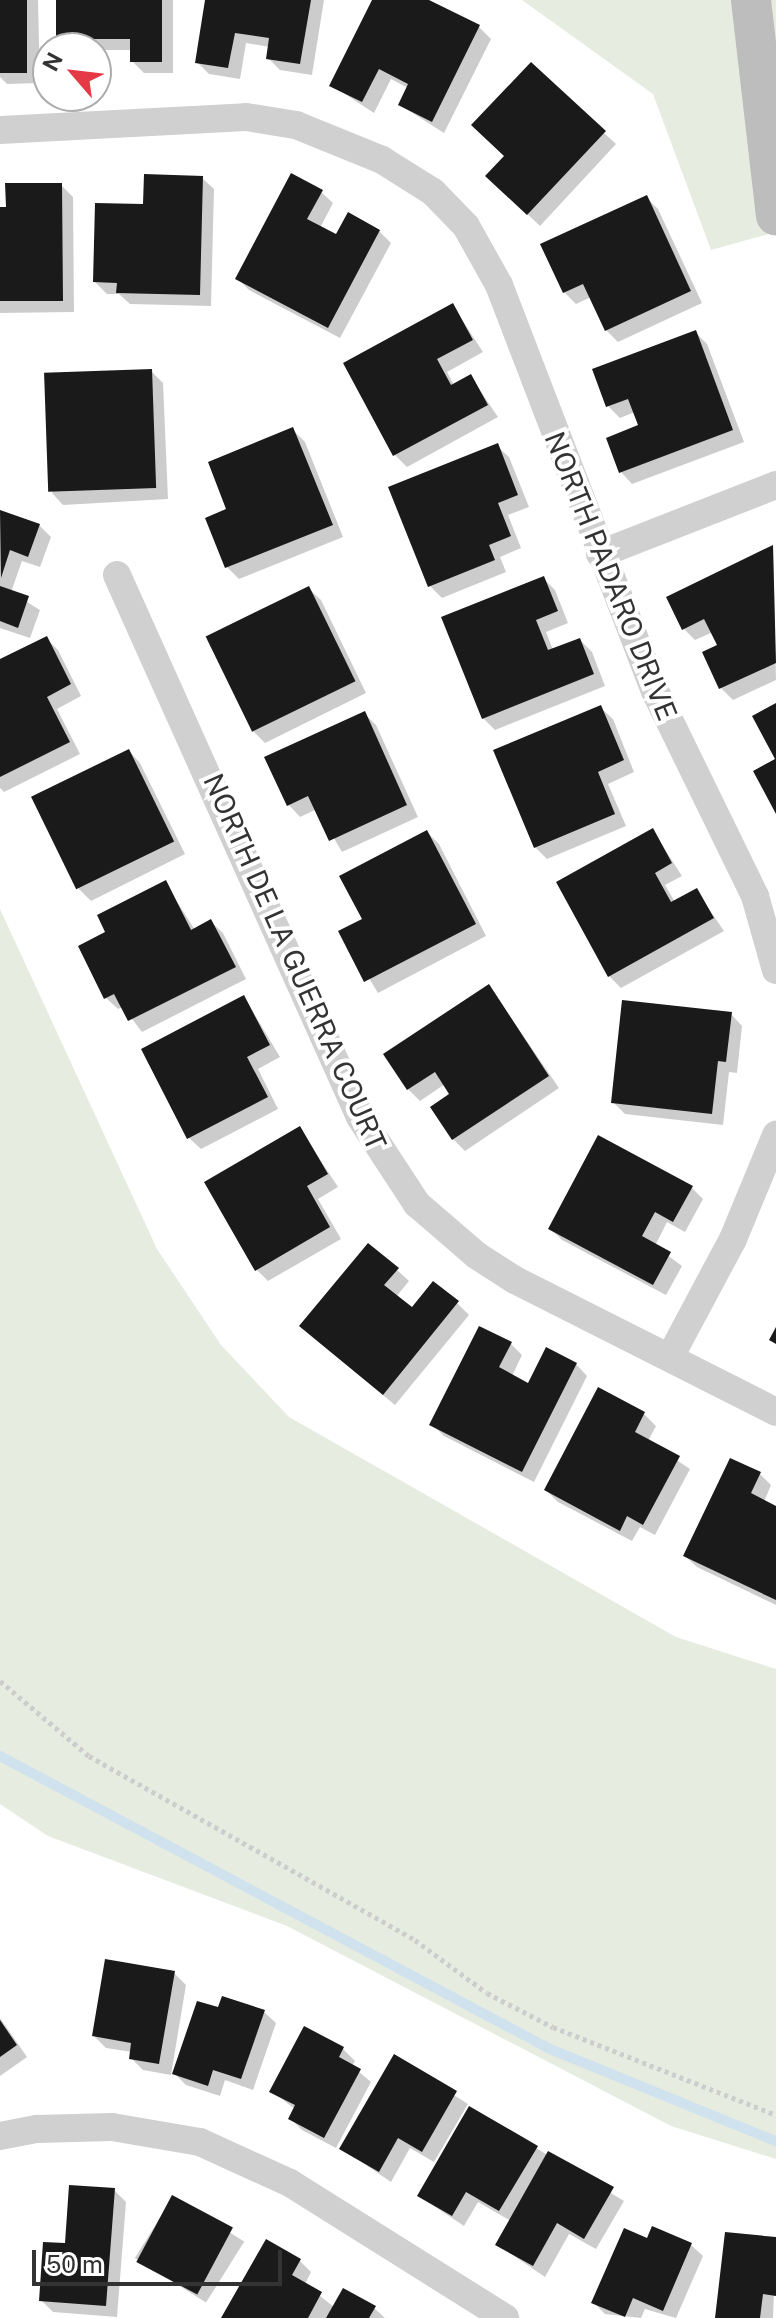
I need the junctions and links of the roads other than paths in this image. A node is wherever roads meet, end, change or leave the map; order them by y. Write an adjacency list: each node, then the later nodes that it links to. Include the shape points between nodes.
1 (751, 0): 3 (street)
2 (0, 130): 5 (street, NORTH PADARO DRIVE, via 246,117 296,125 341,141 433,192 466,226 499,285)
3 (776, 216)
4 (776, 485): 5 (street)
5 (600, 554): 7 (street, NORTH PADARO DRIVE, via 656,693 755,896)
6 (117, 575): 9 (street, NORTH DE LA GUERRA COURT, via 360,1117 389,1166 417,1204 476,1255)
7 (776, 970)
8 (776, 1135): 9 (street, via 733,1239)
9 (670, 1357): 10 (street, NORTH DE LA GUERRA COURT)
10 (776, 1412)
11 (0, 2136): 12 (street, via 100,2126 200,2142 290,2183)
12 (505, 2318)

